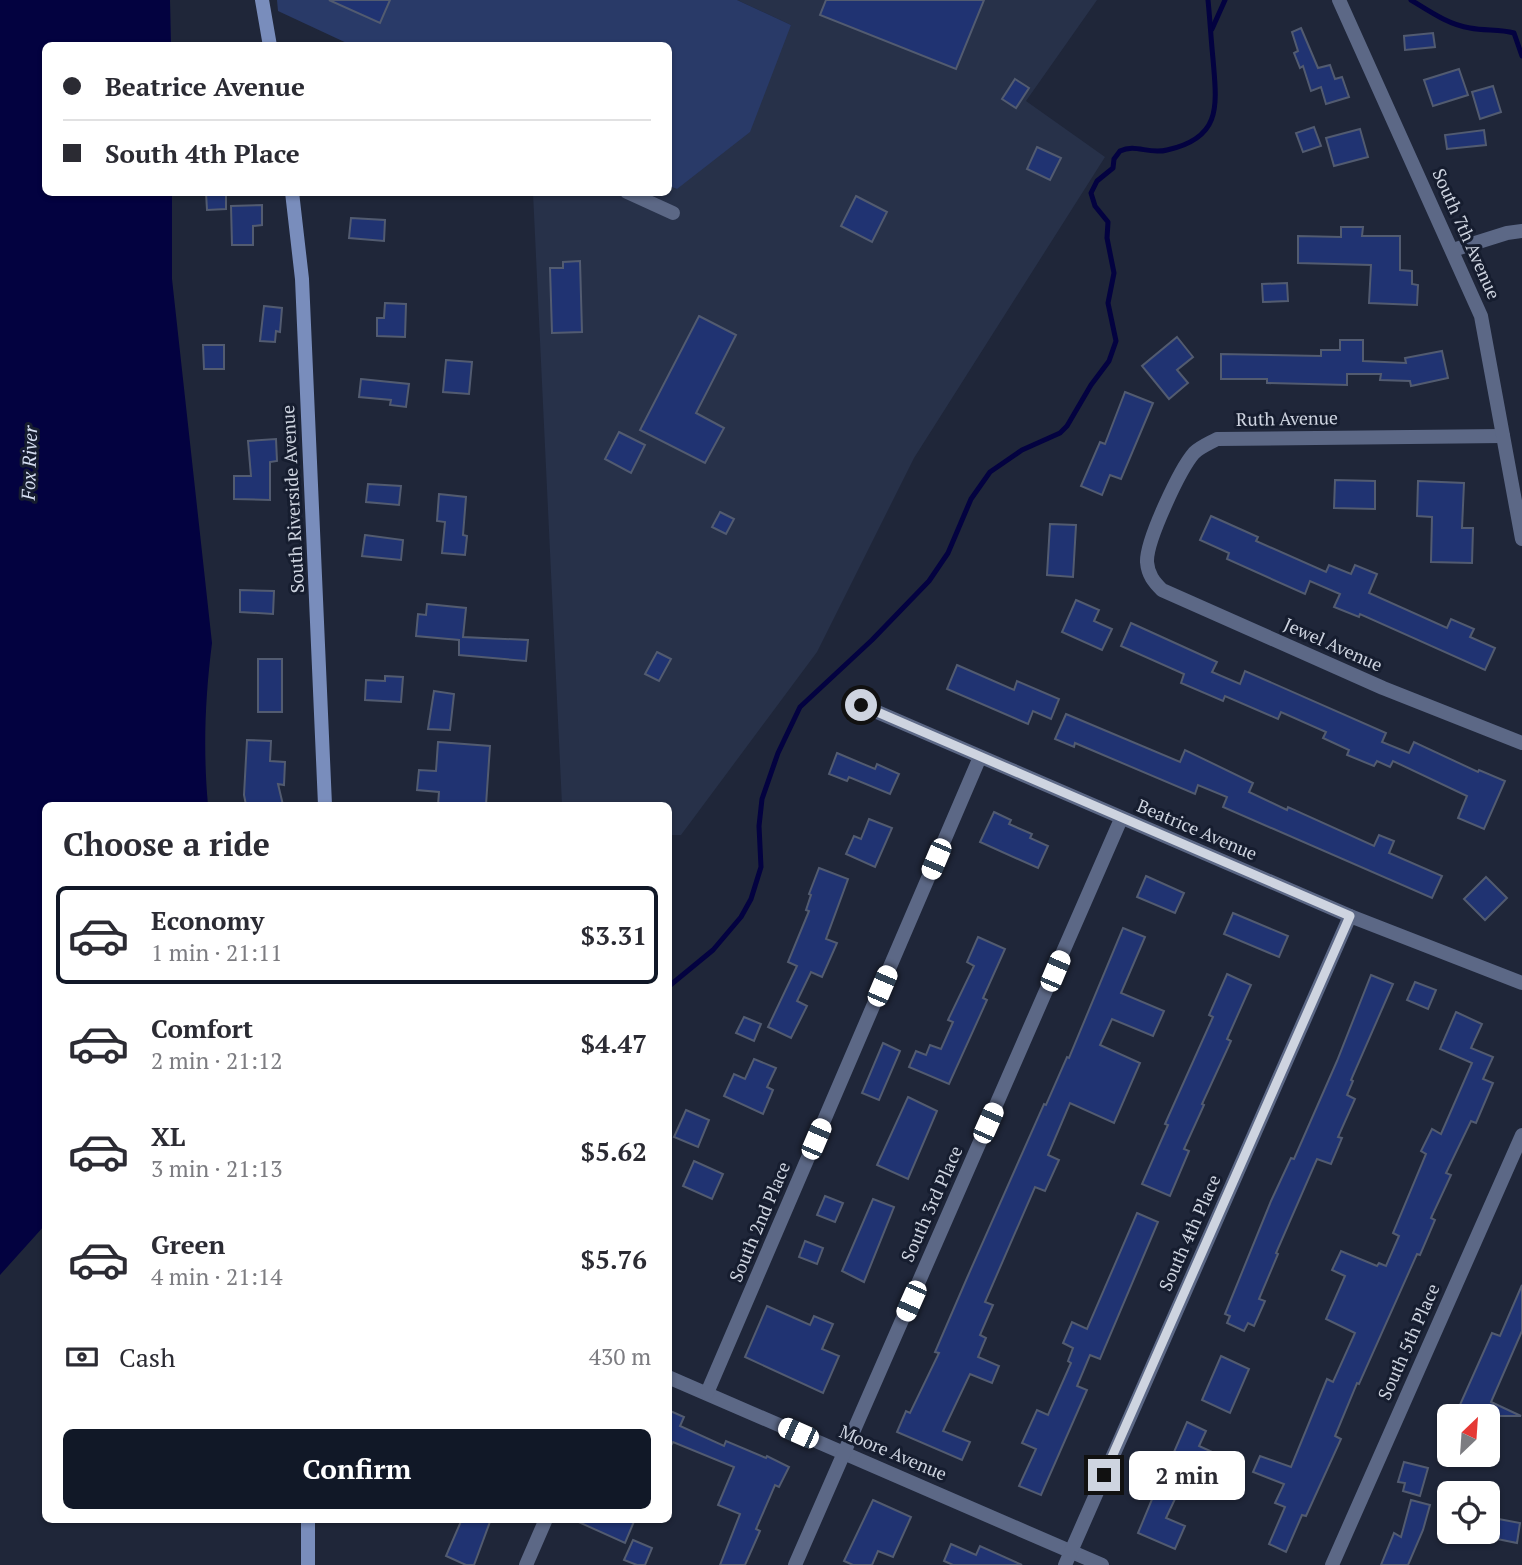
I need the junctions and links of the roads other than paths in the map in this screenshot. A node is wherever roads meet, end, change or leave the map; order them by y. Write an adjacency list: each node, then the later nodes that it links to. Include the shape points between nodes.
1 (262, 0): 3 (main road)
2 (1339, 0): 8 (street, South 7th Avenue)
3 (269, 42)
4 (292, 196): 15 (main road, South Riverside Avenue, via 302,279)
5 (636, 196): 6 (street)
6 (673, 213)
7 (1522, 231): 8 (street)
8 (1453, 250): 9 (street, South 7th Avenue, via 1482,316)
9 (1503, 436): 10 (street, South 7th Avenue); 11 (street, Ruth Avenue, via 1217,439 1196,451 1181,470)
10 (1522, 539)
11 (1147, 561): 13 (street, Jewel Avenue, via 1150,576 1162,590 1383,688)
12 (861, 705): 14 (street, Beatrice Avenue)
13 (1522, 743)
14 (980, 757): 16 (street, Beatrice Avenue); 21 (street, South 2nd Place)
15 (325, 802)
16 (1121, 819): 17 (street, Beatrice Avenue); 22 (street, South 3rd Place)
17 (1350, 916): 18 (street, Beatrice Avenue); 25 (street, South 4th Place)
18 (1522, 984)
19 (1522, 1135): 30 (street, South 5th Place)
20 (672, 1379): 21 (street, Moore Avenue)
21 (707, 1393): 22 (street, Moore Avenue)
22 (844, 1453): 25 (street, Moore Avenue); 28 (street, South 3rd Place)
23 (308, 1523): 26 (main road)
24 (544, 1523): 27 (street)
25 (1068, 1558): 29 (street, Moore Avenue)
26 (308, 1565)
27 (526, 1565)
28 (795, 1565)
29 (1102, 1565)
30 (1332, 1565)

